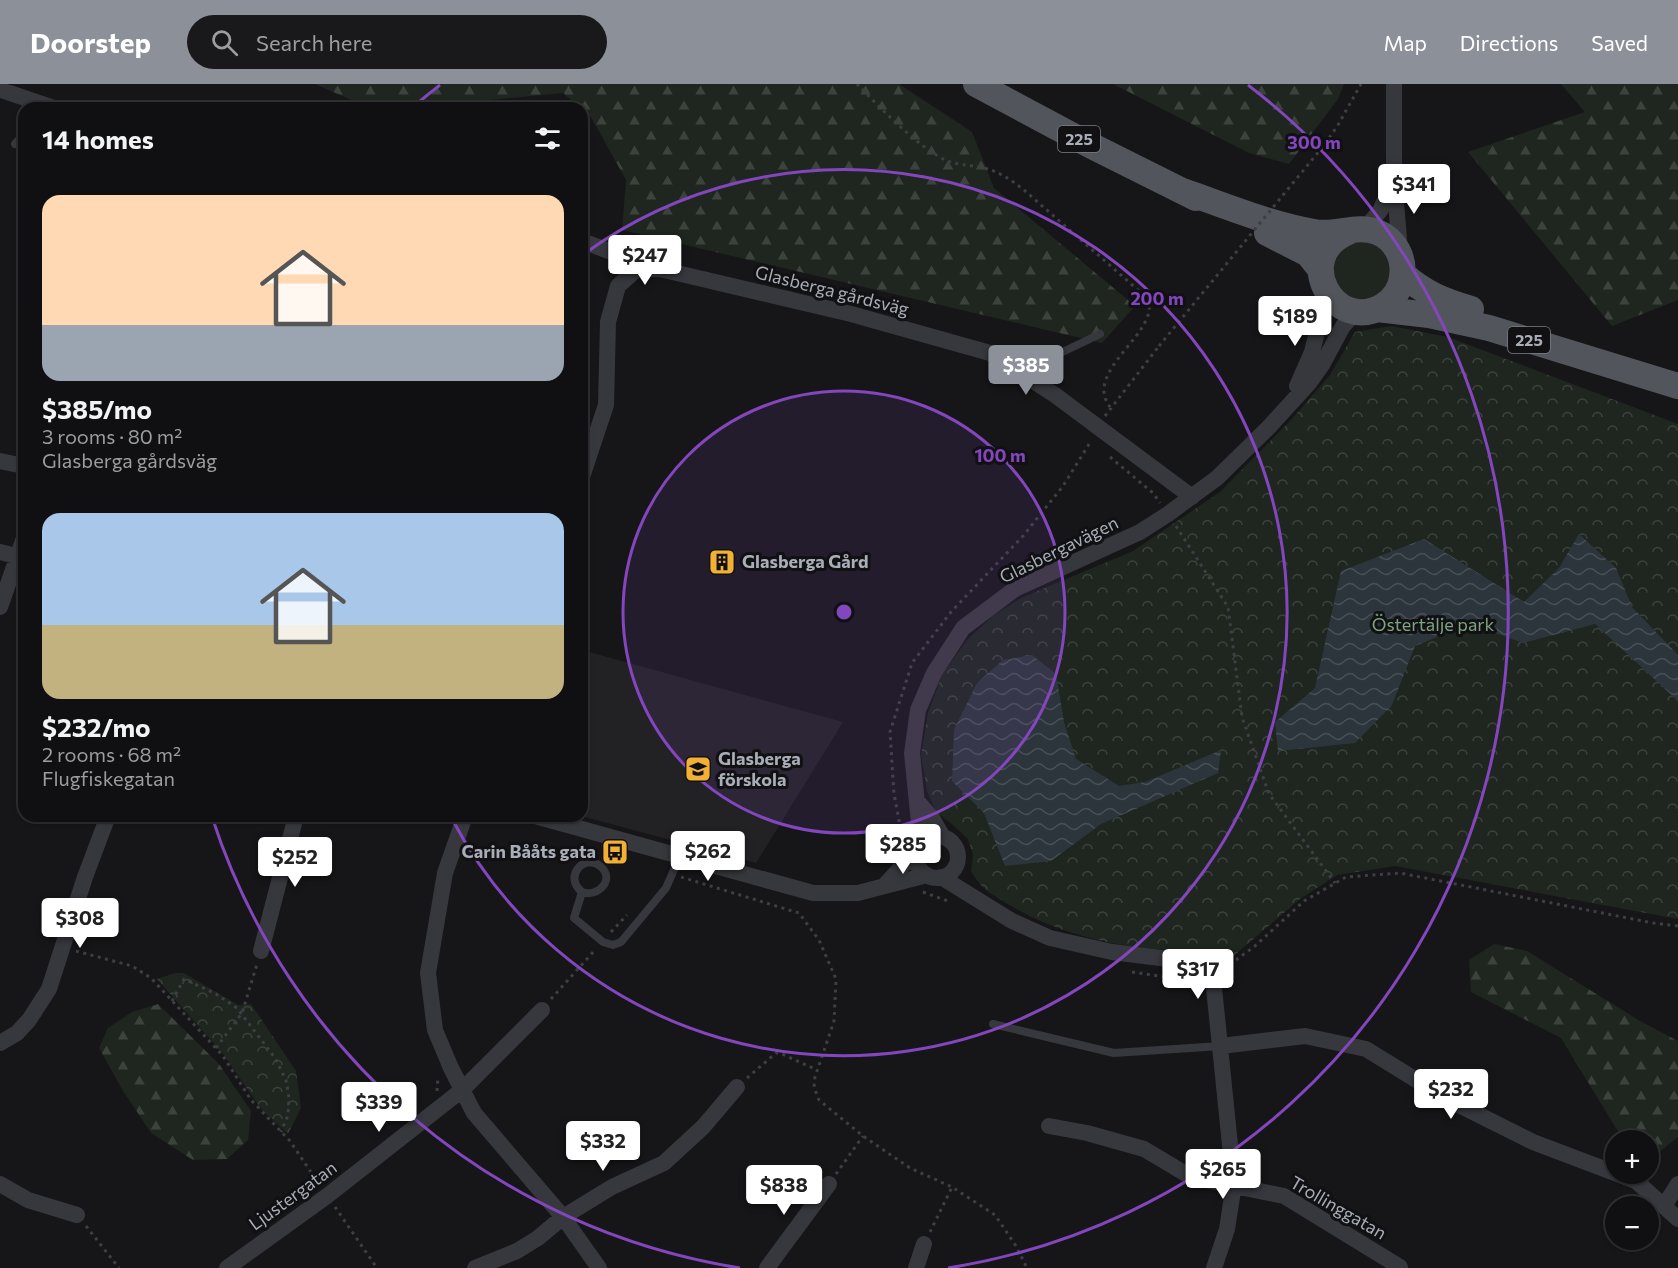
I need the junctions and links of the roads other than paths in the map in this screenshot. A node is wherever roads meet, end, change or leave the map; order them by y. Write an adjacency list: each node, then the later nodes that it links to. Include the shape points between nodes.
1 (976, 84): 8 (main road, 225)
2 (1394, 84): 7 (street)
3 (0, 87): 4 (street)
4 (36, 102)
5 (18, 141): 6 (lane)
6 (15, 144)
7 (1394, 178): 9 (street, via 1380,212); 11 (street)
8 (1183, 191): 9 (main road, 225, via 1286,227 1318,233); 13 (main road, 225, via 1308,254)
9 (1356, 230): 11 (main road, 225, via 1377,232 1389,239); 13 (main road, via 1330,243 1323,255)
10 (588, 243): 12 (street, Glasberga gårdsväg)
11 (1401, 265): 14 (main road, via 1395,295); 17 (main road, 225, via 1414,285 1442,300)
12 (650, 269): 16 (street, Glasberga gårdsväg, via 851,314 990,353); 20 (street, via 637,269 618,286 608,322 606,405)
13 (1323, 281): 14 (main road, 225, via 1336,303); 19 (street, Glasbergavägen, via 1312,352)
14 (1367, 310): 18 (main road, 225, via 1429,315 1489,328); 19 (street, Glasbergavägen, via 1343,326 1310,382)
15 (1100, 334): 16 (lane)
16 (1021, 372): 23 (street, Glasberga gårdsväg)
17 (1678, 375)
18 (1678, 386)
19 (1285, 408): 23 (street, Glasbergavägen, via 1240,457)
20 (588, 459)
21 (0, 461): 22 (street)
22 (18, 465)
23 (1192, 497): 28 (street, Glasbergavägen, via 1140,532 1015,589 963,628 934,673 918,710 912,753)
24 (0, 552): 25 (street)
25 (18, 556)
26 (18, 562): 27 (street)
27 (0, 607)
28 (918, 802): 33 (street); 34 (street, Glasbergavägen)
29 (106, 822): 44 (street, via 50,988 23,1027)
30 (294, 822): 41 (street)
31 (463, 822): 47 (street, via 445,873 428,973 435,1030)
32 (557, 822): 35 (street)
33 (943, 837): 34 (street, via 931,836); 36 (street, via 957,850)
34 (919, 849): 37 (street, via 918,867); 38 (street)
35 (680, 856): 38 (street, via 813,893 858,893); 39 (lane, via 666,888 621,942 613,945 603,942 574,918)
36 (957, 863): 37 (street, via 951,872); 40 (street)
37 (934, 876): 38 (street); 40 (street)
38 (883, 887)
39 (582, 892)
40 (974, 896): 45 (street, via 1012,921 1050,938 1112,952 1208,964)
41 (261, 951)
42 (542, 1010): 47 (street, Ljustergatan)
43 (993, 1024): 45 (lane, via 1114,1053)
44 (0, 1043)
45 (1221, 1046): 51 (street); 53 (street, via 1305,1036 1366,1049 1447,1099 1533,1142 1636,1181)
46 (737, 1087): 55 (street, via 703,1127 664,1163 612,1187)
47 (462, 1090): 55 (street, via 474,1113); 59 (street, Ljustergatan, via 327,1196)
48 (1049, 1126): 51 (street, Trollinggatan, via 1144,1149 1191,1177)
49 (0, 1184): 54 (street, via 28,1200)
50 (830, 1184): 62 (street)
51 (1234, 1184): 58 (street, Trollinggatan, via 1284,1196); 64 (street, via 1227,1229)
52 (1678, 1184): 53 (street)
53 (1664, 1206): 56 (street)
54 (77, 1215)
55 (563, 1217): 60 (street, via 517,1251); 61 (street)
56 (1678, 1219)
57 (924, 1244): 63 (street)
58 (1400, 1267)
59 (226, 1268)
60 (475, 1268)
61 (599, 1268)
62 (767, 1268)
63 (916, 1268)
64 (1214, 1268)

